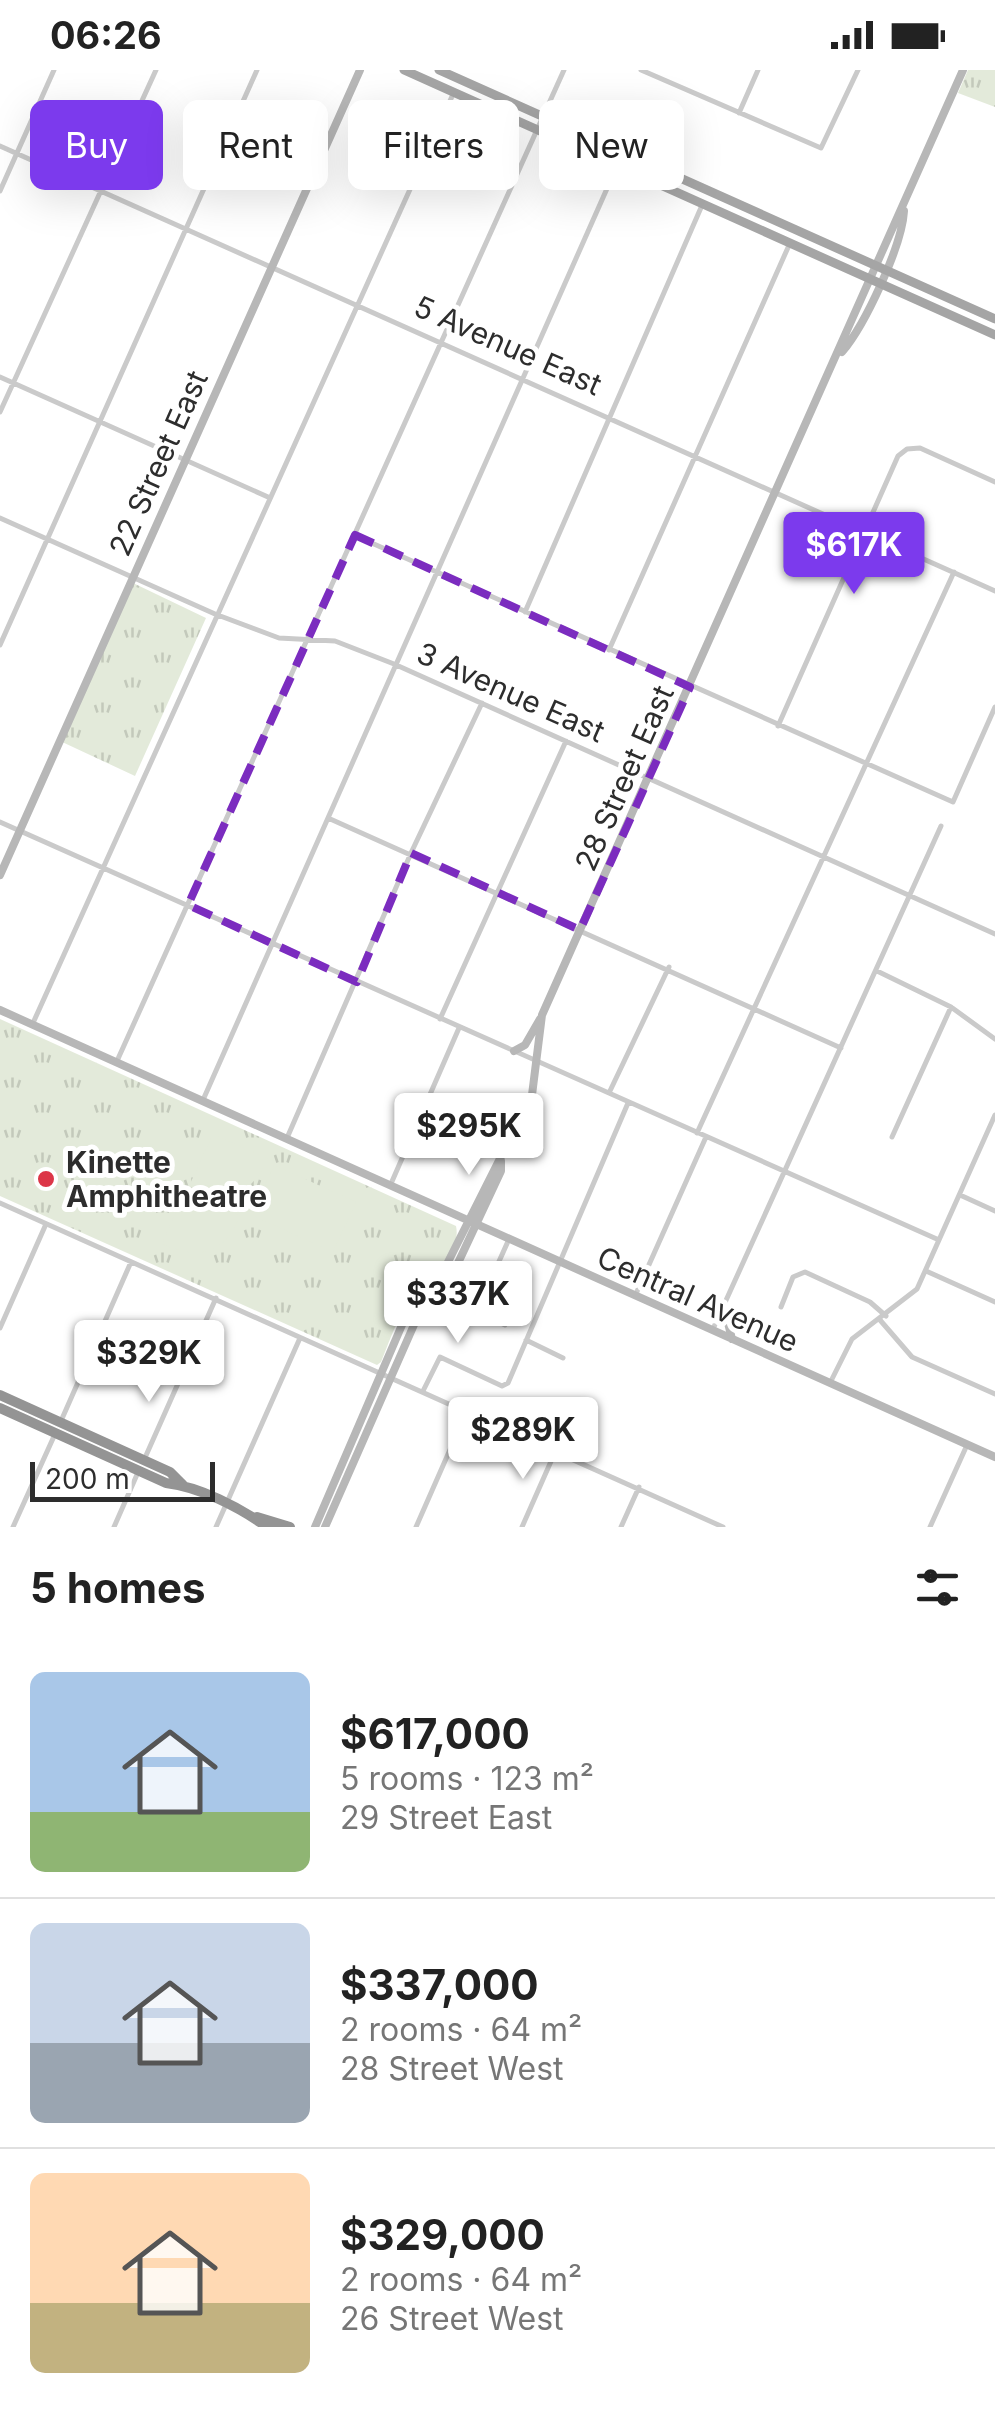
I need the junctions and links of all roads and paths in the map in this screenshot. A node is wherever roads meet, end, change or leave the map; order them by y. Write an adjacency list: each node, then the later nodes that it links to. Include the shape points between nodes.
1 (54, 70): 22 (street)
2 (156, 70): 15 (street)
3 (257, 70): 30 (street)
4 (360, 70): 32 (street, 22 Street East)
5 (404, 70): 14 (main road)
6 (438, 70): 17 (main road)
7 (564, 70): 16 (street)
8 (641, 70): 13 (street)
9 (662, 70): 13 (street)
10 (758, 70): 18 (street)
11 (858, 70): 18 (street, via 821,148)
12 (964, 70): 33 (street, 28 Street East)
13 (658, 78): 18 (street)
14 (454, 92): 20 (main road); 35 (street)
15 (142, 100)
16 (550, 100)
17 (539, 114)
18 (739, 114)
19 (539, 125): 20 (street)
20 (537, 129): 38 (street)
21 (0, 146): 22 (street, 5 Avenue East)
22 (16, 154): 23 (street, 5 Avenue East); 28 (street)
23 (30, 160)
24 (684, 180): 33 (main road)
25 (102, 190): 30 (street, 5 Avenue East); 41 (street)
26 (606, 190): 40 (street)
27 (671, 190): 29 (main road)
28 (0, 191)
29 (703, 204): 31 (main road); 43 (street)
30 (187, 227): 32 (street, 5 Avenue East); 44 (street)
31 (790, 243): 34 (main road); 45 (street)
32 (272, 265): 35 (street, 5 Avenue East); 46 (street, 22 Street East)
33 (880, 269): 34 (street, 28 Street East); 36 (main road)
34 (874, 282): 37 (main road); 48 (street, 28 Street East)
35 (358, 303): 38 (street, 5 Avenue East); 49 (street)
36 (995, 319)
37 (995, 334)
38 (444, 341): 40 (street, 5 Avenue East); 52 (street)
39 (0, 377): 41 (street)
40 (524, 378): 43 (street, 5 Avenue East); 54 (street)
41 (13, 382): 42 (street); 44 (street)
42 (0, 412)
43 (612, 417): 45 (street, 5 Avenue East); 58 (street)
44 (100, 422): 46 (street); 53 (street)
45 (695, 455): 48 (street, 5 Avenue East); 62 (street)
46 (185, 460): 49 (street); 56 (street, 22 Street East)
47 (995, 482): 51 (street, via 920,448 906,449)
48 (778, 493): 51 (street, 5 Avenue East); 64 (street, 28 Street East)
49 (268, 497): 59 (street)
50 (0, 518): 53 (street, 3 Avenue East)
51 (863, 532): 55 (street, 5 Avenue East); 67 (street)
52 (355, 536): 54 (street); 60 (street)
53 (48, 539): 56 (street, 3 Avenue East); 61 (street)
54 (436, 572): 58 (street); 63 (street)
55 (954, 572): 57 (street, 5 Avenue East); 69 (street)
56 (131, 576): 59 (street, 3 Avenue East); 74 (street, 22 Street East)
57 (995, 591)
58 (525, 612): 62 (street)
59 (214, 614): 60 (street, 3 Avenue East, via 279,638); 77 (street)
60 (308, 640): 63 (street, 3 Avenue East, via 335,641); 81 (street)
61 (0, 645)
62 (608, 650): 64 (street)
63 (394, 664): 65 (street, 3 Avenue East); 71 (street)
64 (690, 686): 67 (street); 70 (street, 28 Street East)
65 (482, 703): 68 (street, 3 Avenue East); 75 (street)
66 (995, 707): 69 (street, via 953,802)
67 (778, 726): 69 (street)
68 (566, 741): 70 (street, 3 Avenue East); 79 (street)
69 (866, 766): 76 (street)
70 (648, 779): 76 (street, 3 Avenue East); 82 (street, 28 Street East)
71 (327, 817): 75 (street); 84 (street)
72 (0, 822): 74 (street)
73 (941, 826): 80 (street)
74 (20, 831): 77 (street); 78 (street, 22 Street East)
75 (411, 853): 79 (street); 87 (street)
76 (824, 857): 80 (street, 3 Avenue East); 89 (street)
77 (102, 866): 81 (street); 93 (street)
78 (0, 875)
79 (498, 893): 82 (street); 92 (street)
80 (910, 895): 83 (street, 3 Avenue East); 86 (street)
81 (188, 904): 84 (street); 99 (street)
82 (580, 930): 85 (street); 91 (street, 28 Street East)
83 (995, 934)
84 (271, 944): 87 (street); 101 (street)
85 (670, 967): 89 (street); 100 (street)
86 (876, 970): 88 (street); 96 (street)
87 (357, 982): 92 (street); 107 (street)
88 (951, 1007): 95 (street); 106 (street)
89 (756, 1008): 96 (street); 104 (street)
90 (0, 1010): 93 (street, Central Avenue)
91 (542, 1015): 97 (street); 98 (street, 28 Street East)
92 (440, 1019): 94 (street)
93 (32, 1025): 99 (street, Central Avenue)
94 (460, 1027): 97 (street); 109 (street)
95 (995, 1039)
96 (841, 1048): 108 (street)
97 (514, 1051): 98 (street)
98 (539, 1062): 100 (street); 113 (street, 28 Street East, via 532,1095)
99 (116, 1063): 101 (street, Central Avenue)
100 (609, 1093): 102 (street)
101 (202, 1101): 107 (street, Central Avenue)
102 (628, 1102): 104 (street); 118 (street)
103 (994, 1120): 110 (street)
104 (697, 1133): 105 (street)
105 (706, 1137): 108 (street); 121 (street)
106 (892, 1137)
107 (287, 1140): 109 (street, Central Avenue)
108 (785, 1172): 116 (street); 125 (street)
109 (390, 1186): 113 (street, Central Avenue)
110 (960, 1195): 112 (street); 116 (street)
111 (0, 1203): 114 (street)
112 (995, 1211)
113 (472, 1223): 115 (street, Central Avenue); 120 (street); 135 (street, via 408,1311)
114 (46, 1224): 117 (street); 129 (street)
115 (509, 1240): 118 (street, Central Avenue); 126 (street)
116 (939, 1240): 119 (street)
117 (132, 1261): 122 (street); 142 (street)
118 (558, 1262): 121 (street, Central Avenue); 133 (street)
119 (926, 1271): 123 (street); 127 (street, via 910,1298)
120 (437, 1293): 126 (street); 135 (street)
121 (635, 1296): 130 (street, Central Avenue)
122 (216, 1298): 131 (street); 146 (street)
123 (995, 1302)
124 (781, 1306): 127 (street, via 794,1277 805,1272 870,1302)
125 (724, 1307): 130 (street); 132 (street)
126 (476, 1313): 128 (street)
127 (883, 1318): 136 (street, via 852,1339); 138 (street, via 912,1357)
128 (504, 1326)
129 (0, 1328)
130 (713, 1330): 132 (street, Central Avenue)
131 (301, 1337): 135 (street); 148 (street)
132 (732, 1339): 136 (street, Central Avenue)
133 (526, 1340): 134 (street); 137 (street, via 502,1386 440,1357)
134 (563, 1358)
135 (386, 1374): 137 (street); 155 (street); 156 (street)
136 (830, 1383): 143 (street, Central Avenue)
137 (423, 1391): 141 (street)
138 (995, 1394)
139 (0, 1395): 142 (highway)
140 (0, 1408): 142 (highway)
141 (468, 1411): 144 (street); 157 (street)
142 (58, 1429): 146 (highway); 150 (street)
143 (967, 1445): 145 (street, Central Avenue); 161 (street)
144 (556, 1450): 147 (street); 158 (street)
145 (995, 1457)
146 (141, 1466): 148 (highway, via 170,1472 184,1486); 151 (street)
147 (639, 1487): 159 (street); 160 (street)
148 (226, 1504): 149 (highway); 152 (street)
149 (251, 1516): 153 (highway); 154 (highway)
150 (14, 1527)
151 (114, 1527)
152 (216, 1527)
153 (267, 1527)
154 (290, 1527)
155 (314, 1527)
156 (325, 1527)
157 (416, 1527)
158 (522, 1527)
159 (621, 1527)
160 (723, 1527)
161 (930, 1527)

